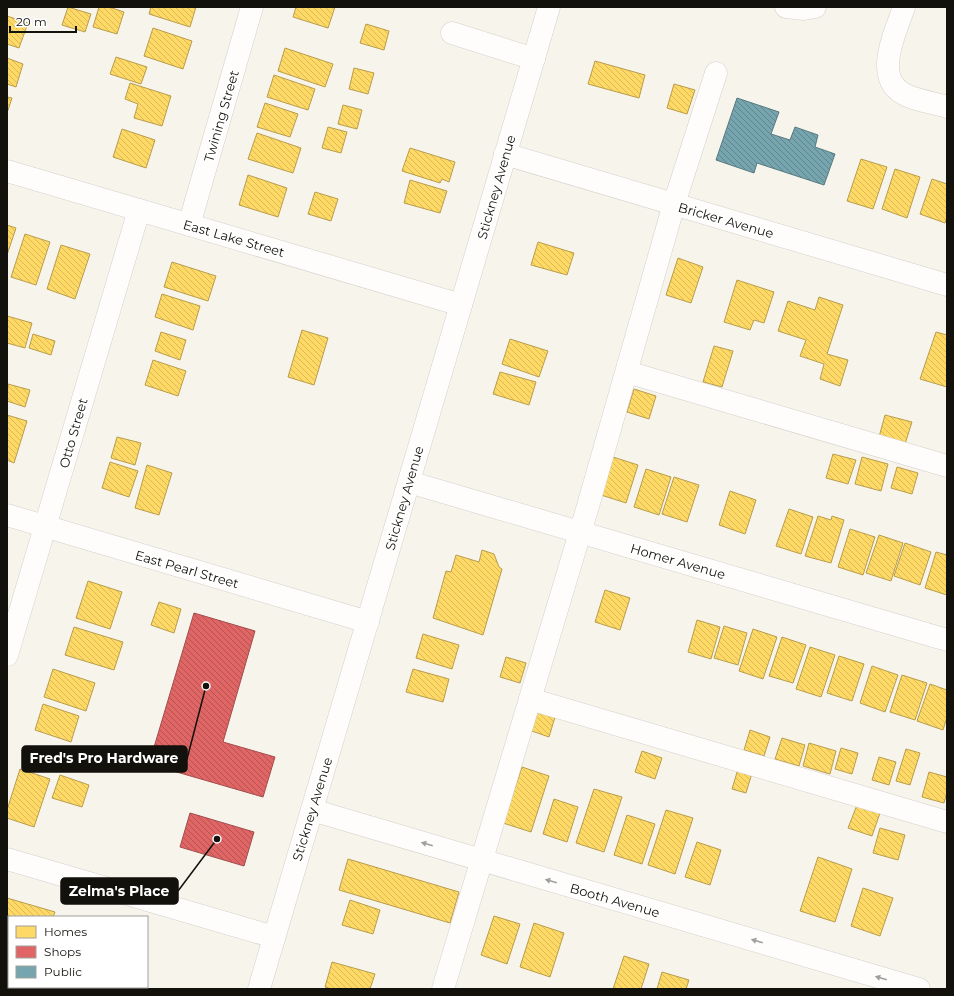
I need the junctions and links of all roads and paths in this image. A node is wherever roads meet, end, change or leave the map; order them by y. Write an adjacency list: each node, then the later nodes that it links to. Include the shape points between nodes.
1 (252, 7): 14 (street, Twining Street)
2 (549, 7): 7 (street, Stickney Avenue)
3 (786, 7): 4 (street)
4 (816, 7)
5 (904, 7): 9 (street, via 887,66 890,80 898,90 908,96)
6 (452, 34): 7 (street)
7 (534, 59): 10 (street, Stickney Avenue)
8 (716, 73): 12 (street)
9 (947, 107)
10 (505, 154): 12 (street, Bricker Avenue); 16 (street, Stickney Avenue)
11 (7, 171): 13 (street, East Lake Street)
12 (674, 204): 15 (street, Bricker Avenue); 17 (street)
13 (139, 210): 14 (street, East Lake Street); 21 (street, Otto Street)
14 (189, 225): 16 (street, East Lake Street)
15 (947, 284)
16 (461, 305): 19 (street, Stickney Avenue)
17 (627, 372): 18 (street); 22 (street)
18 (947, 466)
19 (409, 482): 22 (street, Homer Avenue); 23 (street, Stickney Avenue)
20 (7, 515): 21 (street, East Pearl Street)
21 (45, 527): 23 (street, East Pearl Street); 25 (street, Otto Street)
22 (580, 533): 24 (street, Homer Avenue); 26 (street)
23 (368, 622): 27 (street, Stickney Avenue)
24 (947, 640)
25 (7, 655)
26 (530, 700): 28 (street); 30 (street)
27 (312, 810): 30 (street, Booth Avenue, one-way to 27); 31 (street, Stickney Avenue)
28 (947, 822)
29 (7, 859): 31 (street)
30 (482, 861): 33 (street); 34 (street, Booth Avenue, one-way to 30)
31 (274, 937): 32 (street, Stickney Avenue)
32 (259, 989)
33 (443, 989)
34 (919, 989)

